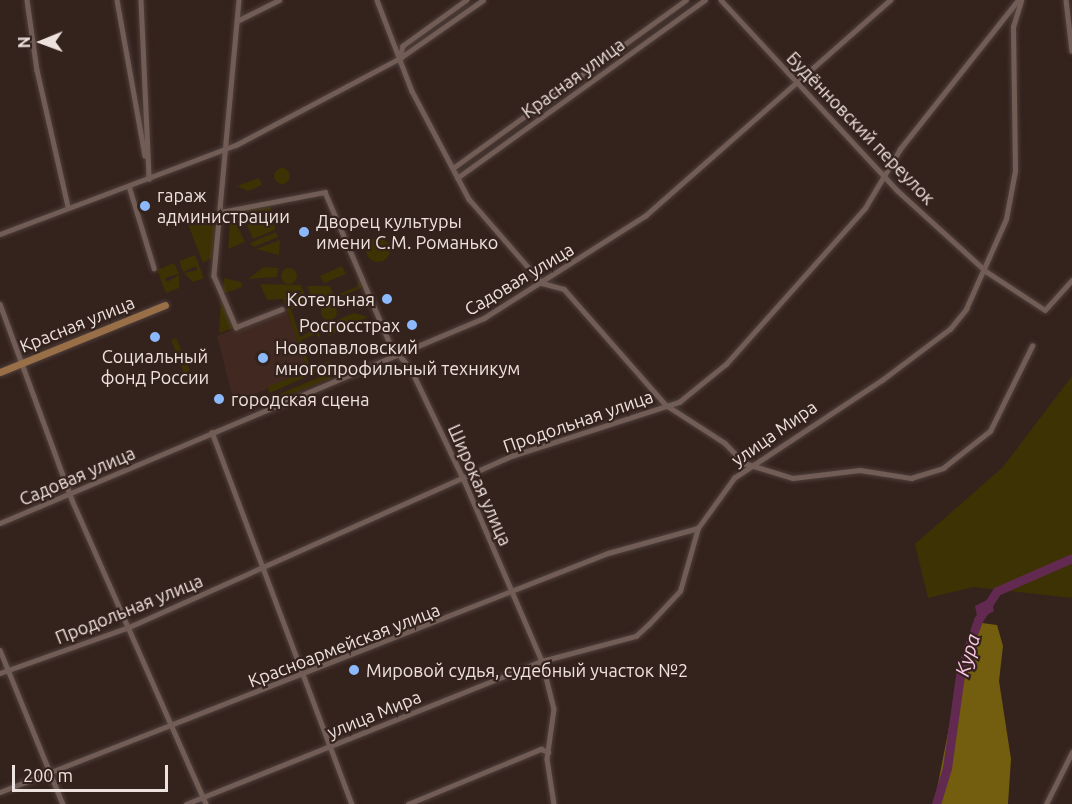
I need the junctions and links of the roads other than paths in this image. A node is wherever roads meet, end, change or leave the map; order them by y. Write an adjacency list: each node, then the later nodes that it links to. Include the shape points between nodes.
1 (27, 0): 26 (street, via 37,70)
2 (117, 0): 20 (street)
3 (141, 0): 20 (street)
4 (239, 0): 15 (street)
5 (279, 0): 15 (street)
6 (376, 0): 17 (street)
7 (467, 0): 17 (street, via 403,46)
8 (483, 0): 17 (street)
9 (686, 0): 21 (street, Красная улица)
10 (705, 0): 23 (street, Красная улица)
11 (721, 0): 18 (street, Будённовский переулок)
12 (890, 0): 18 (street, Садовая улица)
13 (1019, 0): 22 (street, Продольная улица, via 900,149); 30 (street, улица Мира, via 1013,27 1015,171 1006,219)
14 (1066, 0): 16 (street)
15 (237, 21): 19 (street)
16 (1072, 51)
17 (400, 58): 19 (street); 21 (street)
18 (797, 80): 22 (street, Будённовский переулок); 34 (street, Садовая улица, via 645,216)
19 (228, 148): 24 (street); 27 (street)
20 (147, 166): 24 (street)
21 (453, 168): 23 (street)
22 (886, 177): 30 (street, Будённовский переулок); 42 (street, Продольная улица, via 726,364 679,402)
23 (458, 178): 34 (street, via 469,199)
24 (149, 179): 25 (street)
25 (129, 186): 26 (street); 29 (street)
26 (68, 207): 28 (street)
27 (221, 212): 31 (street); 39 (street, Широкая улица, via 325,192)
28 (0, 234)
29 (154, 268)
30 (987, 272): 33 (street, Будённовский переулок, via 1045,310); 44 (street, улица Мира, via 950,329)
31 (215, 278): 32 (street); 37 (street, via 236,327)
32 (207, 280)
33 (1072, 280)
34 (542, 283): 39 (street, Садовая улица, via 484,318); 42 (street, via 564,289)
35 (0, 304): 40 (street)
36 (165, 305): 40 (street, Красная улица)
37 (282, 309)
38 (1032, 345): 44 (street, via 990,431 943,468 911,478 860,470 800,478)
39 (396, 353): 43 (street, Садовая улица); 45 (street, Широкая улица, via 411,369)
40 (20, 363): 41 (street, Красная улица); 46 (street)
41 (0, 372)
42 (666, 405): 44 (street); 45 (street, Продольная улица, via 512,456)
43 (212, 432): 46 (street, Садовая улица); 49 (street)
44 (753, 466): 48 (street, улица Мира, via 734,478)
45 (464, 480): 49 (street, Продольная улица); 50 (street, Широкая улица)
46 (70, 494): 47 (street, Садовая улица); 51 (street)
47 (0, 523)
48 (698, 528): 50 (street, Красноармейская улица, via 608,553); 53 (street, улица Мира, via 680,591 636,636)
49 (264, 568): 51 (street, Продольная улица); 56 (street)
50 (513, 593): 53 (street, Широкая улица); 56 (street, Красноармейская улица)
51 (129, 627): 54 (street, Продольная улица); 57 (street)
52 (0, 650): 54 (street)
53 (542, 661): 58 (street, Широкая улица, via 554,709); 59 (street, улица Мира)
54 (9, 670): 55 (street, Продольная улица); 63 (street)
55 (0, 674)
56 (302, 675): 57 (street, Красноармейская улица); 59 (street)
57 (175, 723): 63 (street, Красноармейская улица); 65 (street)
58 (551, 743): 60 (street); 61 (street, Широкая улица)
59 (329, 747): 65 (street, улица Мира); 69 (street)
60 (541, 749): 61 (street); 70 (street)
61 (548, 752): 71 (street, Широкая улица)
62 (1072, 752): 72 (street)
63 (50, 772): 64 (street, Красноармейская улица); 66 (street)
64 (0, 792)
65 (204, 797): 67 (street, улица Мира); 68 (street)
66 (63, 804)
67 (186, 804)
68 (206, 804)
69 (352, 804)
70 (408, 804)
71 (554, 804)
72 (1046, 804)

